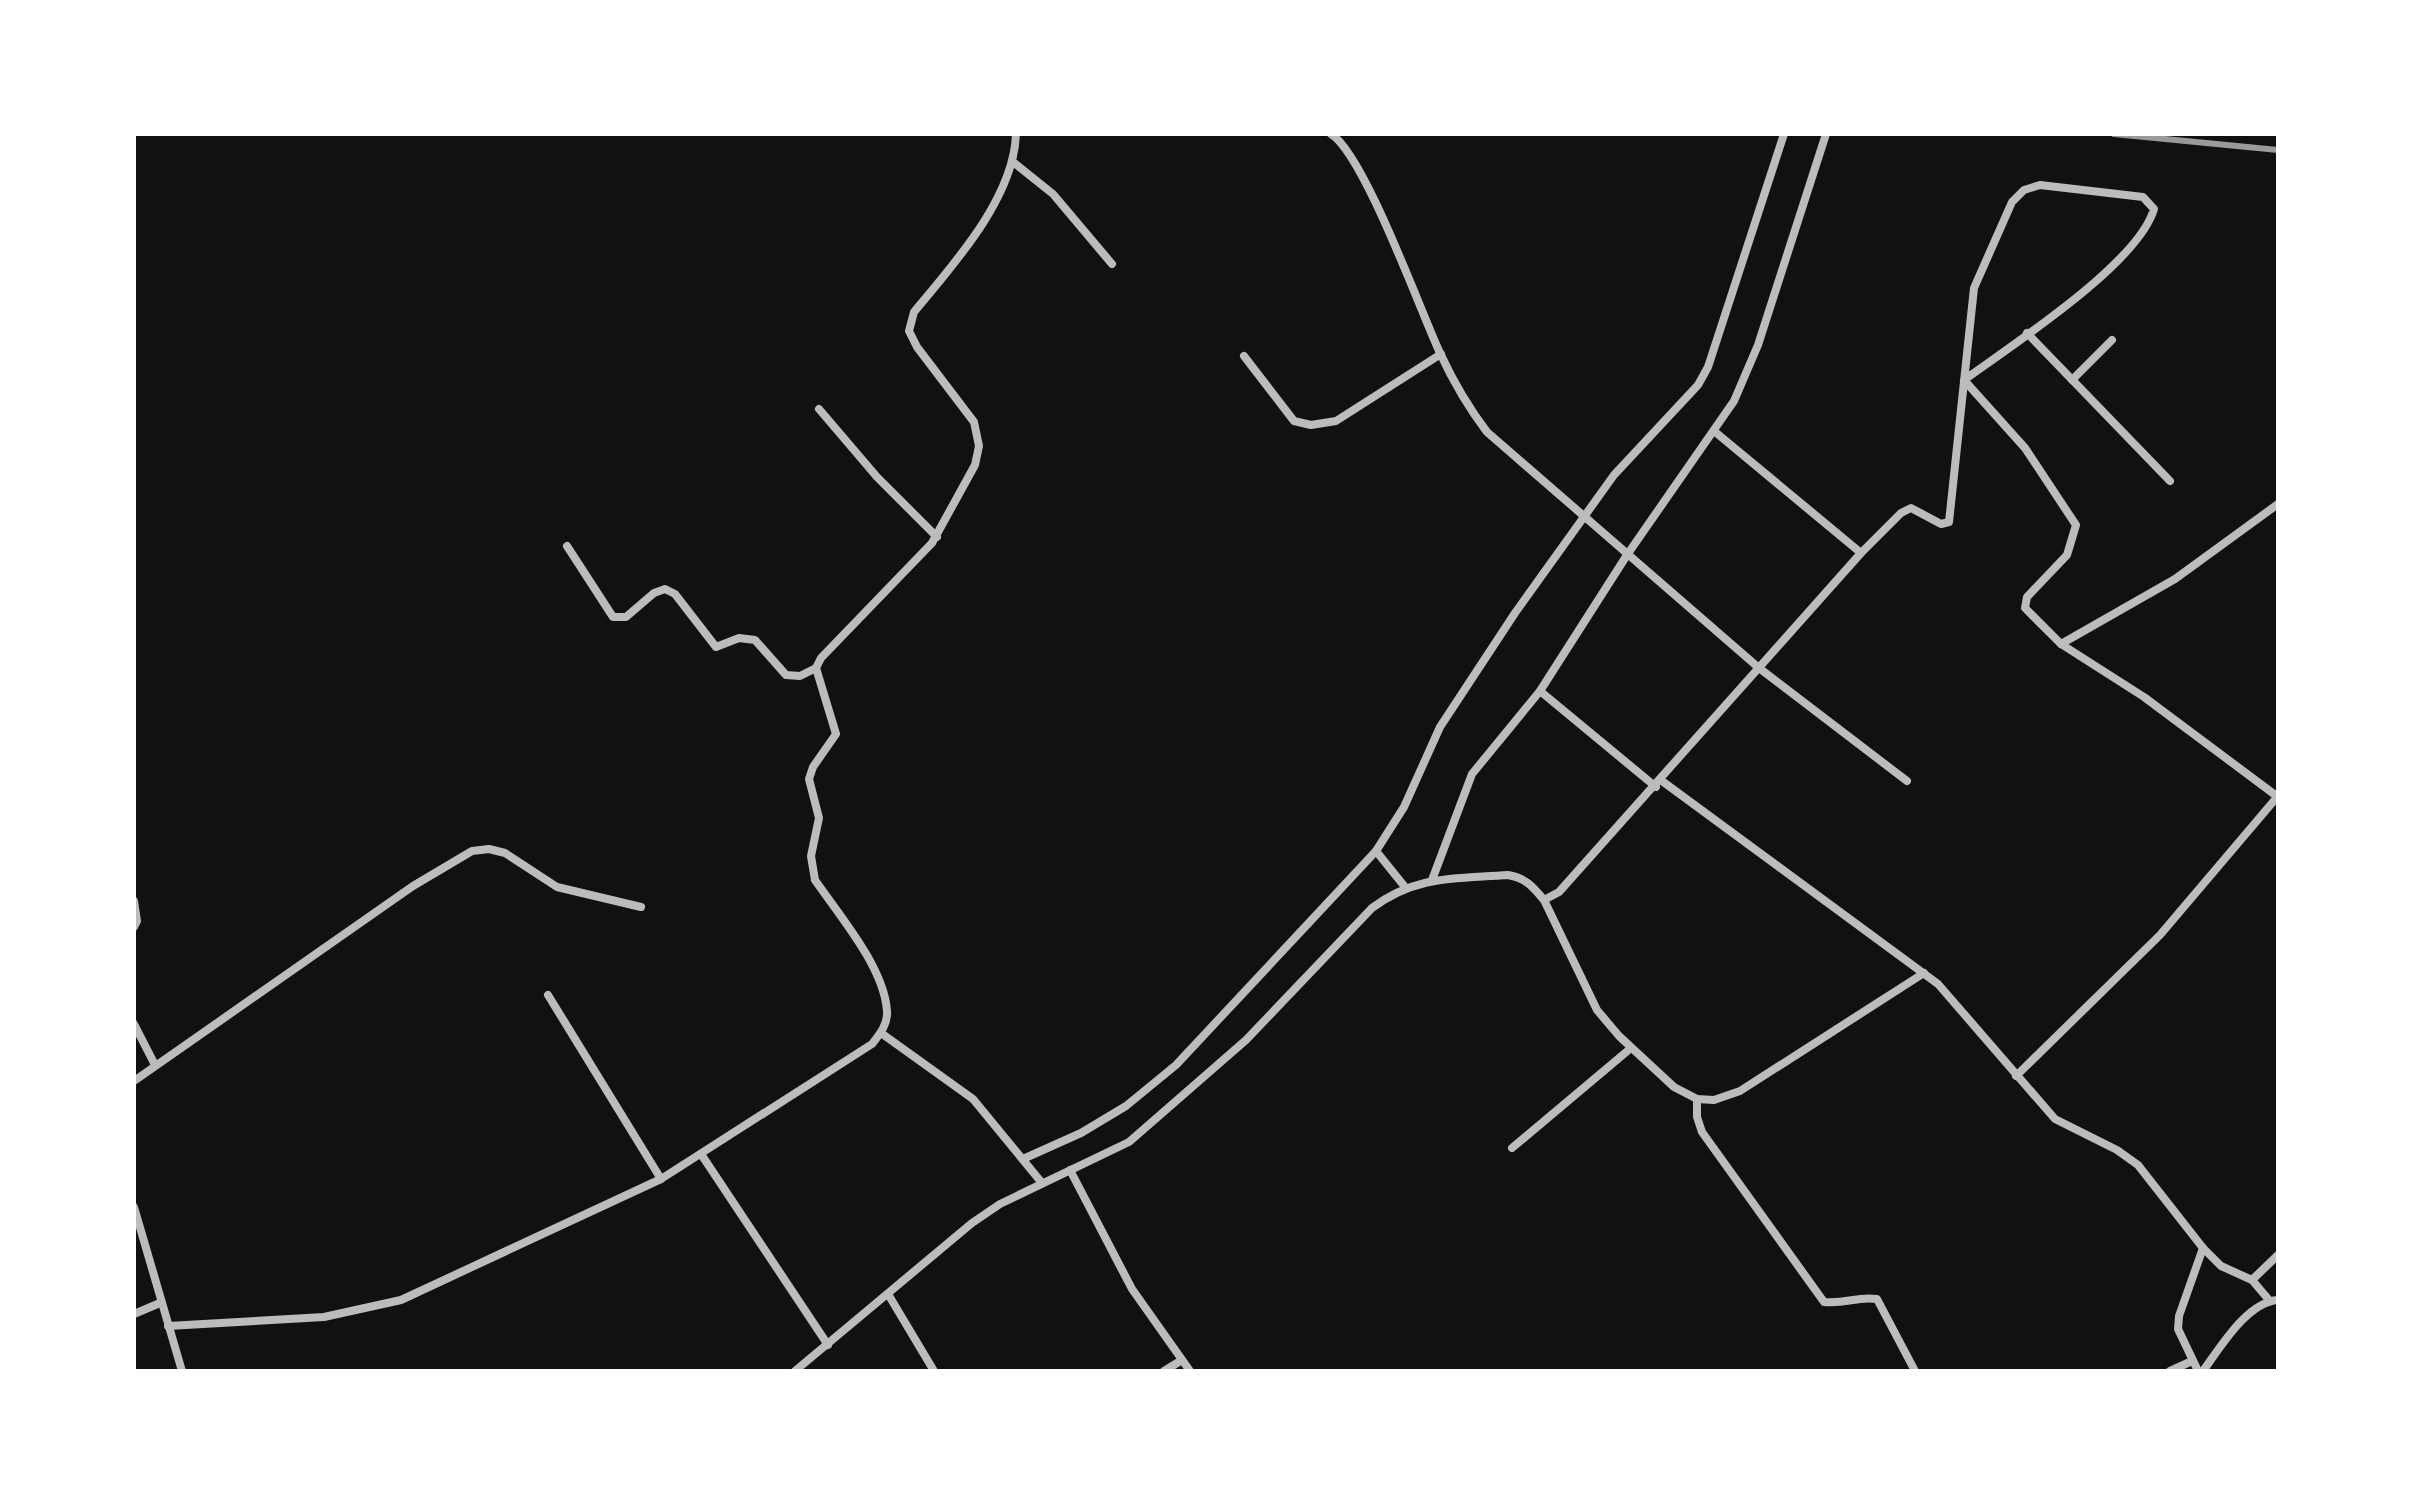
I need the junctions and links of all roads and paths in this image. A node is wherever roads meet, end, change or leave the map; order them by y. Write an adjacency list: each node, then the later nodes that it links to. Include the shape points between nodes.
1 (1016, 134): 5 (street)
2 (1331, 134): 9 (street, via 1364,180)
3 (1784, 134): 17 (street, via 1708,367)
4 (1826, 134): 14 (street, via 1758,345 1734,401)
5 (1013, 162): 6 (street, via 1053,194); 18 (street, via 993,205 914,312 909,331 974,422 979,446 975,465)
6 (1112, 264)
7 (2027, 333): 11 (street); 11 (street, via 2135,244 2151,220 2150,203 2143,197 2040,185 2024,190 2012,202 1974,288); 12 (street)
8 (2112, 340): 12 (street)
9 (1441, 354): 10 (street, via 1336,421 1311,425 1294,421); 17 (street, via 1467,406 1487,432)
10 (1244, 356)
11 (1964, 380): 20 (street, via 1949,522 1941,524 1906,510); 22 (street, via 2025,448 2076,525 2067,555 2025,602)
12 (2072, 380): 15 (street)
13 (819, 409): 18 (street)
14 (1714, 431): 20 (street); 21 (street)
15 (2170, 481)
16 (2278, 504): 22 (street, via 2175,579)
17 (1584, 518): 21 (street); 29 (street, via 1440,727)
18 (937, 537): 23 (street)
19 (567, 546): 23 (street, via 613,617 626,617 665,589 675,594 716,647 747,637 786,675 800,676)
20 (1861, 553): 24 (street)
21 (1627, 555): 24 (street); 25 (street)
22 (2061, 644): 28 (street, via 2144,697)
23 (816, 668): 39 (street, via 836,734 809,779 819,818 811,868 865,951 887,1011)
24 (1759, 668): 26 (street); 27 (street)
25 (1540, 691): 27 (street); 30 (street, via 1472,774)
26 (1907, 781)
27 (1659, 784): 32 (street, via 1571,882); 36 (street)
28 (2278, 796): 42 (street, via 2160,935)
29 (1378, 854): 31 (street); 47 (street, via 1176,1065 1126,1106)
30 (1432, 880): 31 (street); 32 (street, via 1520,877)
31 (1405, 887): 48 (street, via 1372,908 1246,1040 1150,1126)
32 (1544, 900): 40 (street, via 1597,1010)
33 (134, 901): 35 (street)
34 (641, 907): 41 (street, via 557,887 505,853 472,851 413,886)
35 (134, 927)
36 (1924, 973): 42 (street); 44 (street, via 1740,1091 1714,1100)
37 (548, 995): 49 (street)
38 (134, 1024): 41 (street)
39 (881, 1033): 46 (street, via 872,1044); 47 (street, via 956,1085)
40 (1631, 1048): 44 (street, via 1674,1087); 45 (street)
41 (155, 1065): 43 (street)
42 (2016, 1076): 52 (street, via 2055,1119 2138,1165)
43 (134, 1081)
44 (1697, 1099): 68 (street, via 1702,1132 1824,1302 1877,1299)
45 (1512, 1148)
46 (701, 1154): 49 (street); 60 (street)
47 (1023, 1159): 50 (street)
48 (1070, 1170): 50 (street); 61 (street, via 1132,1289)
49 (661, 1179): 59 (street, via 401,1300 324,1317)
50 (1042, 1183): 55 (street, via 972,1223)
51 (134, 1207): 57 (street)
52 (2203, 1248): 54 (street, via 2221,1266); 62 (street, via 2179,1316 2178,1329)
53 (2278, 1255): 54 (street)
54 (2252, 1280): 56 (street)
55 (888, 1294): 60 (street); 65 (street)
56 (2273, 1300): 70 (street, via 2252,1312)
57 (160, 1303): 58 (street); 59 (street)
58 (134, 1314)
59 (168, 1326): 63 (street)
60 (828, 1345): 64 (street)
61 (1182, 1360): 66 (street); 67 (street)
62 (2192, 1361): 69 (street); 70 (street)
63 (182, 1371)
64 (795, 1371)
65 (934, 1371)
66 (1164, 1371)
67 (1190, 1371)
68 (1915, 1371)
69 (2170, 1371)
70 (2200, 1371)

